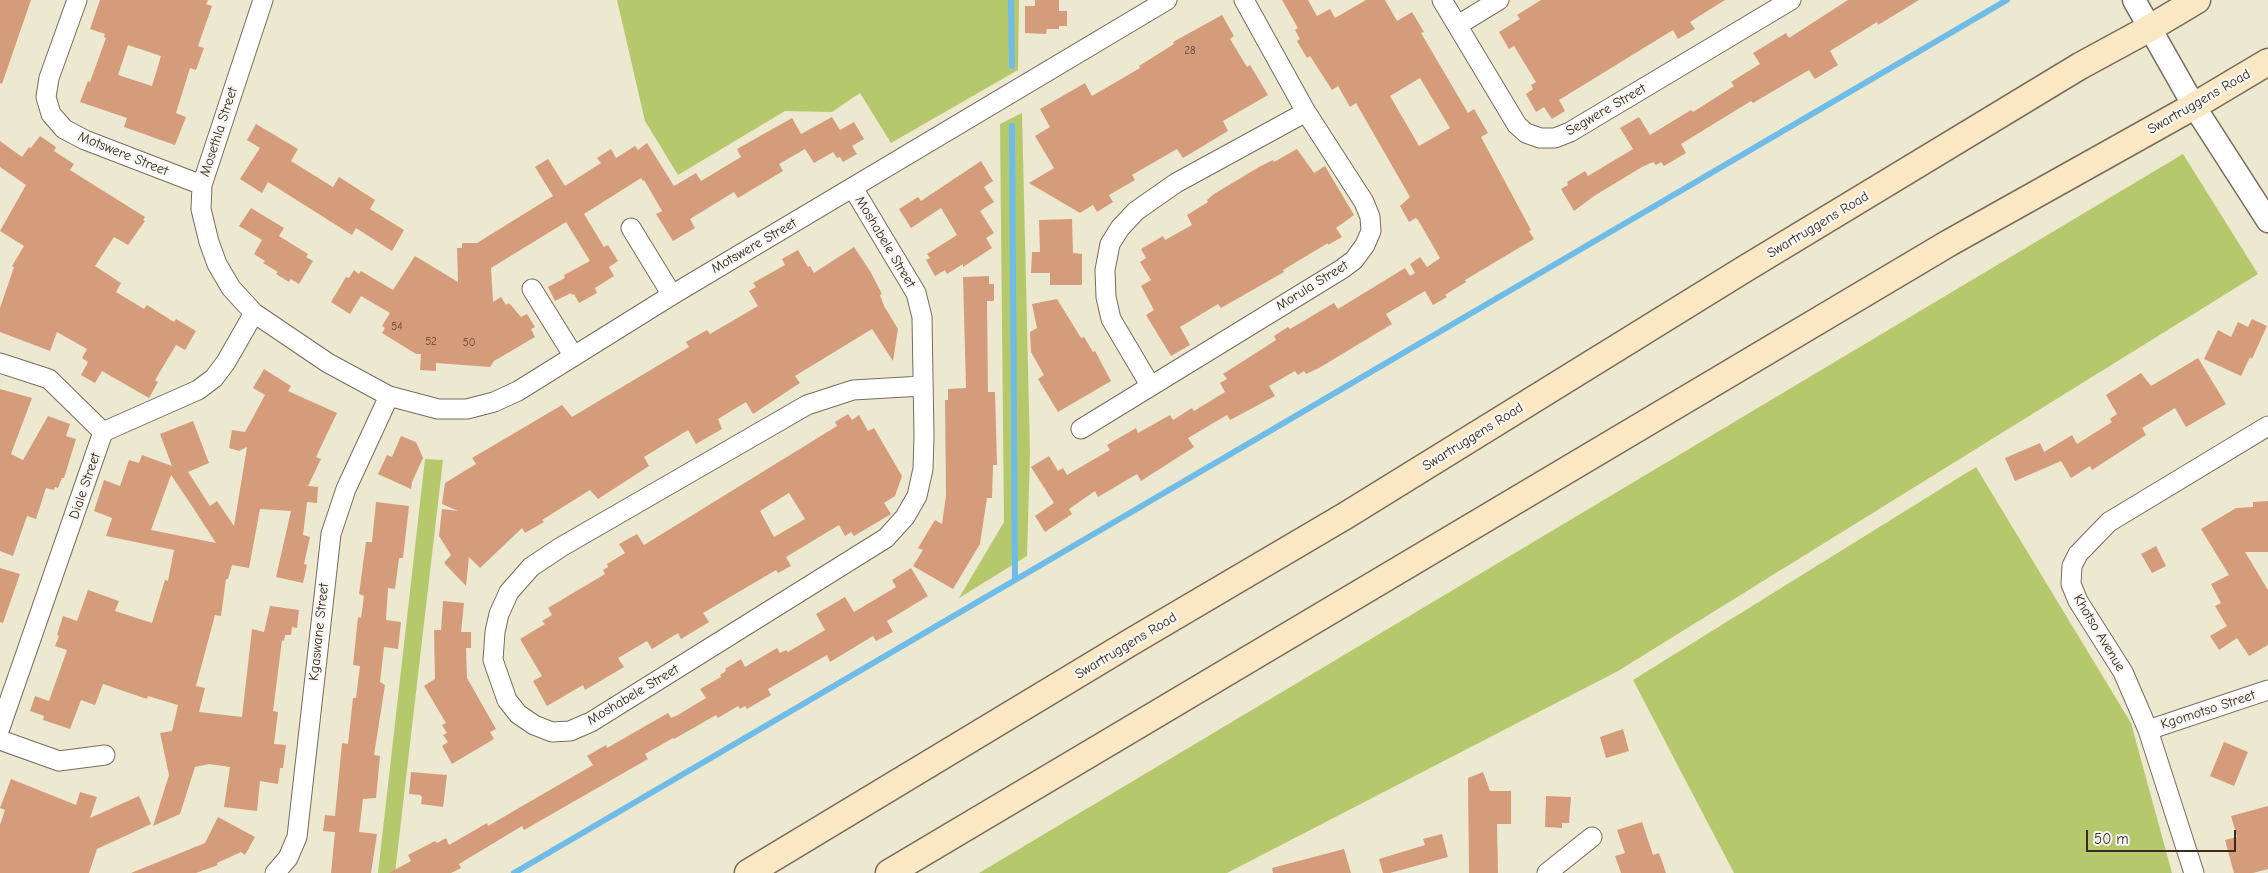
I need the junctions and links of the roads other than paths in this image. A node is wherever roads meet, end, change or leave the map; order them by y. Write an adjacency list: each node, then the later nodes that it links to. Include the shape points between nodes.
1 (77, 0): 15 (street, Motswere Street, via 49,78 46,97 51,114 64,129 85,140)
2 (263, 0): 15 (street, Mosethla Street)
3 (1244, 0): 14 (street, Morula Street)
4 (1442, 0): 10 (street, Segwere Street)
5 (1499, 0): 10 (street)
6 (1791, 0): 10 (street, Segwere Street, via 1555,138 1540,138 1526,133 1517,125)
7 (2134, 0): 11 (street)
8 (2197, 0): 11 (main road, Swartruggens Road)
9 (1161, 1): 16 (street, Motswere Street)
10 (1458, 26)
11 (2150, 28): 13 (street); 38 (main road, Swartruggens Road, via 2072,70 1345,516)
12 (2268, 62): 13 (main road, Swartruggens Road)
13 (2194, 106): 17 (street); 39 (main road, Swartruggens Road, via 1949,242)
14 (1306, 112): 25 (street, via 1176,183 1136,211 1110,244 1105,270 1111,319); 25 (street, Morula Street, via 1364,202 1370,217 1366,245 1342,269)
15 (202, 185): 21 (street, Mosethla Street, via 201,209 217,264 231,288)
16 (853, 188): 20 (street, Motswere Street); 26 (street, Moshabele Street, via 916,293 922,318)
17 (2268, 221)
18 (631, 228): 20 (street)
19 (532, 288): 22 (street)
20 (672, 295): 22 (street, Motswere Street)
21 (254, 313): 24 (street, Mosethla Street); 30 (street, via 214,378 198,390)
22 (573, 355): 27 (street, Motswere Street, via 518,391 467,409 438,409)
23 (0, 363): 30 (street, via 49,379)
24 (328, 363): 27 (street, Motswere Street)
25 (1150, 385): 29 (street, Morula Street)
26 (922, 386): 26 (street, Moshabele Street, via 923,461 916,496 905,517 886,538 591,722 570,731 552,732 534,725 518,714 507,700 493,660 495,632 509,592 531,567 807,404 853,390)
27 (389, 396): 37 (street, Kgaswane Street, via 346,489 331,534 297,837 288,858)
28 (2268, 426): 33 (street, Khotso Avenue, via 2109,522 2078,554 2072,566 2071,584 2078,601 2124,672)
29 (1081, 429)
30 (103, 432): 32 (street, Diale Street)
31 (2268, 690): 33 (street, Kgomotso Street)
32 (0, 728)
33 (2148, 730): 41 (street, Khotso Avenue)
34 (0, 740): 35 (street, via 59,760)
35 (106, 755)
36 (1592, 837): 40 (street)
37 (275, 873)
38 (748, 873)
39 (889, 873)
40 (1547, 873)
41 (2194, 873)

